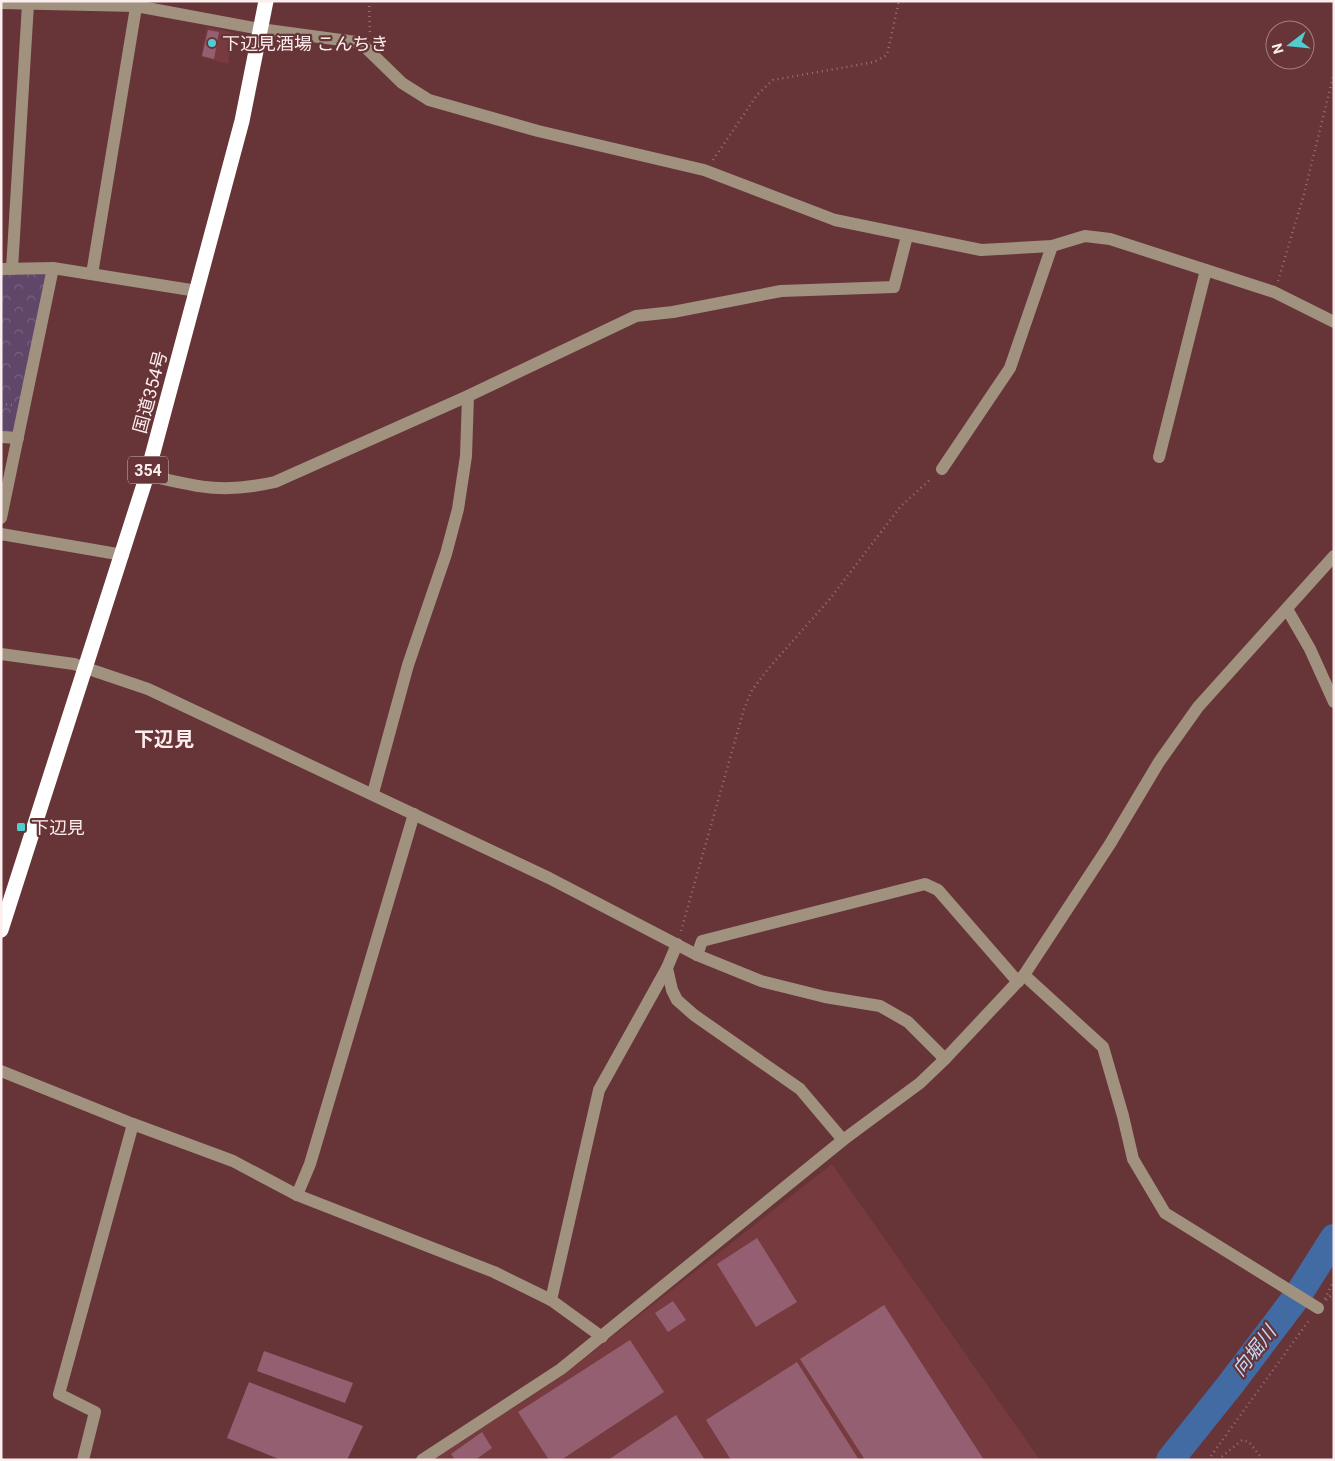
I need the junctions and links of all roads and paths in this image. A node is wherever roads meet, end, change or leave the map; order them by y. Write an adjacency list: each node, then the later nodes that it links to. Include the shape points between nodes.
1 (266, 1): 7 (highway, 国道354号 / 354)
2 (369, 1): 8 (path, via 371,43)
3 (899, 1): 10 (path, via 887,54 874,62 773,80 757,95)
4 (1, 4): 5 (street)
5 (28, 4): 6 (street); 14 (street)
6 (136, 4): 7 (street); 16 (street)
7 (260, 29): 8 (street, via 356,42); 17 (highway, 国道354号 / 354, via 242,121)
8 (380, 62): 10 (street, via 402,83 429,100 538,131)
9 (1334, 73): 18 (path, via 1302,201)
10 (704, 170): 11 (street, via 835,220)
11 (907, 236): 12 (street, via 980,250); 20 (street, via 894,286 781,291 636,316)
12 (1052, 246): 15 (street, via 1085,236 1110,239); 24 (street, via 1010,368)
13 (53, 268): 14 (street); 16 (street); 22 (street)
14 (6, 269)
15 (1206, 270): 18 (street); 23 (street)
16 (92, 274): 17 (street)
17 (197, 291): 25 (highway, 国道354号 / 354)
18 (1274, 292): 19 (street)
19 (1334, 322)
20 (468, 396): 25 (street, via 275,482 222,490); 34 (street, via 466,456 458,510 408,665)
21 (1, 437): 22 (street)
22 (18, 438): 26 (street)
23 (1159, 457)
24 (942, 469): 37 (path, via 901,506 829,600 752,690)
25 (147, 476): 28 (highway, 国道354号 / 354)
26 (1, 518)
27 (1, 534): 28 (street)
28 (123, 555): 32 (highway, 国道354号 / 354)
29 (1334, 556): 30 (street)
30 (1287, 609): 33 (street); 40 (street, via 1198,706 1177,734 1110,844)
31 (1, 654): 32 (street)
32 (85, 668): 34 (street, via 148,689); 36 (highway, 国道354号 / 354)
33 (1334, 702)
34 (373, 793): 35 (street)
35 (414, 814): 37 (street); 45 (street, via 310,1164)
36 (1, 930)
37 (677, 944): 38 (street); 39 (street)
38 (697, 955): 40 (street, via 702,941 925,884 938,890); 41 (street, via 761,982 880,1006 908,1022)
39 (667, 968): 44 (street, via 677,1000 800,1089); 47 (street, via 599,1090)
40 (1021, 979): 41 (street); 48 (street, via 1102,1047 1124,1116 1133,1159 1165,1213)
41 (945, 1059): 44 (street, via 920,1083)
42 (1, 1071): 43 (street)
43 (133, 1124): 45 (street, via 233,1161); 50 (street, via 59,1394 95,1412)
44 (844, 1140): 49 (street)
45 (297, 1195): 47 (street, via 494,1272)
46 (1334, 1280): 48 (path)
47 (550, 1300): 49 (street)
48 (1317, 1304): 52 (path)
49 (602, 1337): 51 (street, via 561,1370)
50 (83, 1460)
51 (422, 1460)
52 (1208, 1460)
53 (1218, 1460): 54 (path, via 1242,1440 1249,1442)
54 (1263, 1460)

